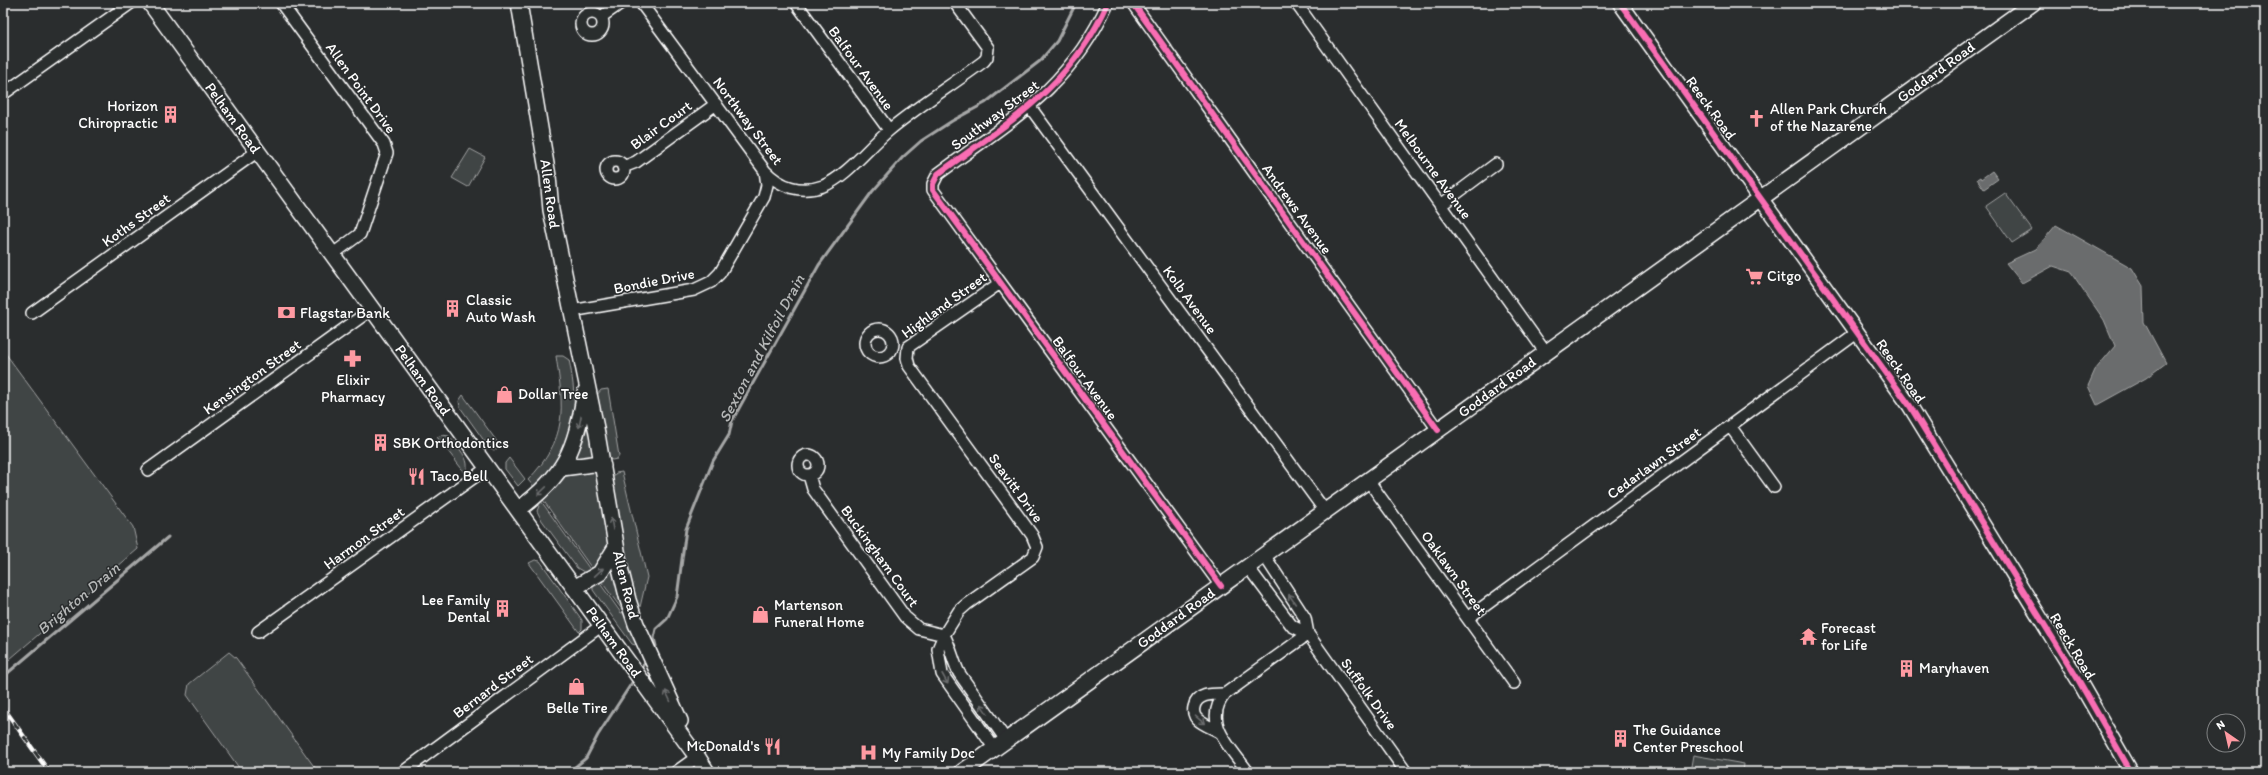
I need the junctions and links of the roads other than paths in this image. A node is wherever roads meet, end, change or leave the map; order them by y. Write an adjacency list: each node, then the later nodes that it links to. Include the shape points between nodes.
1 (131, 3): 15 (street)
2 (150, 3): 19 (main road, Pelham Road)
3 (281, 3): 26 (street, Allen Point Drive, via 377,135 387,153 360,234)
4 (519, 3): 29 (main road, Allen Road, via 548,176 551,210)
5 (621, 3): 14 (street)
6 (641, 3): 16 (street, Northway Street)
7 (796, 3): 18 (street, Balfour Avenue)
8 (955, 3): 18 (street, Northway Street, via 988,48 984,61)
9 (1108, 3): 17 (street, Southway Street, via 1091,37 1072,65)
10 (1133, 3): 37 (street, Andrews Avenue)
11 (1296, 3): 25 (street, Melbourne Avenue)
12 (1620, 3): 24 (street, Reeck Road)
13 (2033, 3): 24 (main road, Goddard Road)
14 (601, 17)
15 (3, 94)
16 (716, 104): 21 (street, Blair Court, via 636,162); 22 (street, Northway Street)
17 (1030, 107): 23 (street, Southway Street, via 938,174); 46 (street, Kolb Avenue)
18 (889, 130): 22 (street, Northway Street, via 839,177 822,186 807,189 786,187)
19 (258, 151): 26 (main road, Pelham Road); 30 (street, Koths Street)
20 (1496, 164): 25 (street)
21 (623, 167)
22 (765, 171): 29 (street, Bondie Drive, via 767,185 764,197 720,273 711,282 694,290)
23 (933, 184): 27 (street, Balfour Avenue, via 936,195)
24 (1760, 199): 31 (street, Reeck Road); 34 (main road, Goddard Road)
25 (1441, 205): 34 (street, Melbourne Avenue)
26 (332, 254): 28 (main road, Pelham Road)
27 (1000, 283): 33 (street, Highland Street, via 908,347); 50 (street, Balfour Avenue)
28 (372, 309): 39 (main road, Pelham Road); 41 (street, Kensington Street)
29 (571, 311): 35 (main road, Allen Road)
30 (32, 313)
31 (1858, 332): 36 (street, Cedarlawn Street); 68 (street, Reeck Road, via 1932,442 2075,675)
32 (892, 347): 33 (street)
33 (907, 352): 56 (street, Seavitt Drive, via 908,366 1032,535 1037,547 1030,560 959,611)
34 (1546, 353): 37 (main road, Goddard Road)
35 (586, 383): 38 (main road, Allen Road); 40 (main road, Allen Road, one-way to 40, via 580,424 572,450)
36 (1730, 426): 44 (street); 52 (street, Cedarlawn Street)
37 (1438, 430): 43 (main road, Goddard Road)
38 (602, 466): 40 (main road, via 593,464); 47 (main road, Allen Road, one-way to 38)
39 (486, 468): 45 (main road, Pelham Road); 54 (street, Harmon Street)
40 (562, 468): 45 (main road, Allen Road, one-way to 45, via 539,494)
41 (148, 470)
42 (809, 475): 56 (street, Buckingham Court, via 813,489 905,617 919,629)
43 (1368, 480): 46 (main road, Goddard Road); 52 (street, Oaklawn Street)
44 (1774, 487)
45 (518, 510): 51 (main road, Pelham Road)
46 (1325, 511): 48 (main road, Goddard Road)
47 (616, 547): 51 (main road, one-way to 47, via 600,573); 61 (main road, Allen Road, one-way to 47, via 644,642 628,600)
48 (1264, 555): 49 (main road, Goddard Road); 55 (street, Suffolk Drive, one-way to 48, via 1305,618)
49 (1248, 567): 50 (main road, Goddard Road); 55 (street, Suffolk Drive, via 1292,626)
50 (1221, 586): 60 (main road, Goddard Road)
51 (574, 588): 53 (main road, Pelham Road)
52 (1468, 618): 57 (street, Oaklawn Street)
53 (602, 625): 61 (main road, Pelham Road); 62 (street, Bernard Street)
54 (258, 632)
55 (1308, 634): 58 (street); 67 (street, Suffolk Drive)
56 (944, 635): 60 (street, one-way to 56, via 953,662 950,646); 60 (street, one-way to 60, via 938,649 942,674)
57 (1514, 683)
58 (1225, 694): 59 (street, via 1216,711); 59 (street, one-way to 59, via 1210,694 1195,702 1193,711 1196,718)
59 (1218, 731): 66 (street)
60 (1000, 744): 65 (main road, Goddard Road)
61 (696, 757): 63 (street); 64 (main road, Allen Road)
62 (403, 772)
63 (676, 772)
64 (707, 772)
65 (962, 772)
66 (1248, 772)
67 (1406, 772)
68 (2131, 772)

